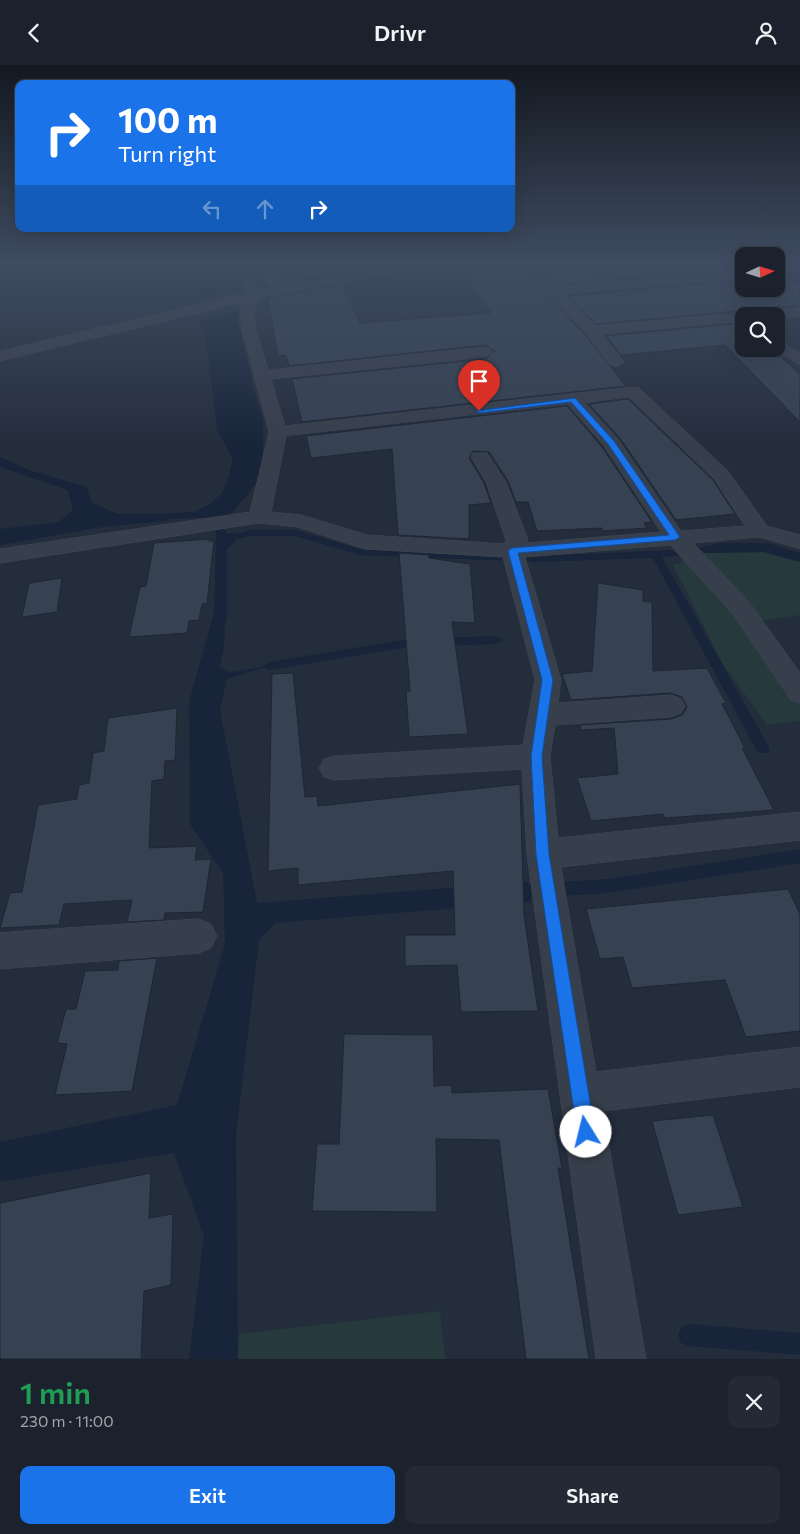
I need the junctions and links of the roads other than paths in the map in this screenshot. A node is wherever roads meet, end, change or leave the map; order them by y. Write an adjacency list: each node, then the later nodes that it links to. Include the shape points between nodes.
1 (132, 324): 8 (street)
2 (248, 324): 11 (street)
3 (584, 324): 5 (street)
4 (664, 324): 5 (street)
5 (591, 331): 10 (street)
6 (785, 349): 9 (street)
7 (485, 352): 11 (street)
8 (0, 356)
9 (800, 360)
10 (616, 362)
11 (262, 375): 13 (street)
12 (573, 400): 13 (street); 16 (street, via 633,392 721,475); 17 (street, via 611,443)
13 (278, 433): 15 (street)
14 (480, 457): 20 (street, via 496,482 517,540)
15 (259, 517): 19 (street); 20 (street, via 302,521 365,542)
16 (759, 531): 17 (street); 18 (street)
17 (675, 537): 20 (street); 21 (street, via 742,608)
18 (800, 542)
19 (1, 558)
20 (514, 559): 23 (street, via 548,680)
21 (800, 693)
22 (670, 707): 23 (street)
23 (542, 715): 24 (street)
24 (536, 756): 25 (street); 27 (street)
25 (334, 769)
26 (800, 826): 27 (street)
27 (544, 864): 31 (street)
28 (199, 936): 29 (street)
29 (0, 951)
30 (800, 1067): 31 (street)
31 (580, 1094): 32 (street)
32 (621, 1359)

